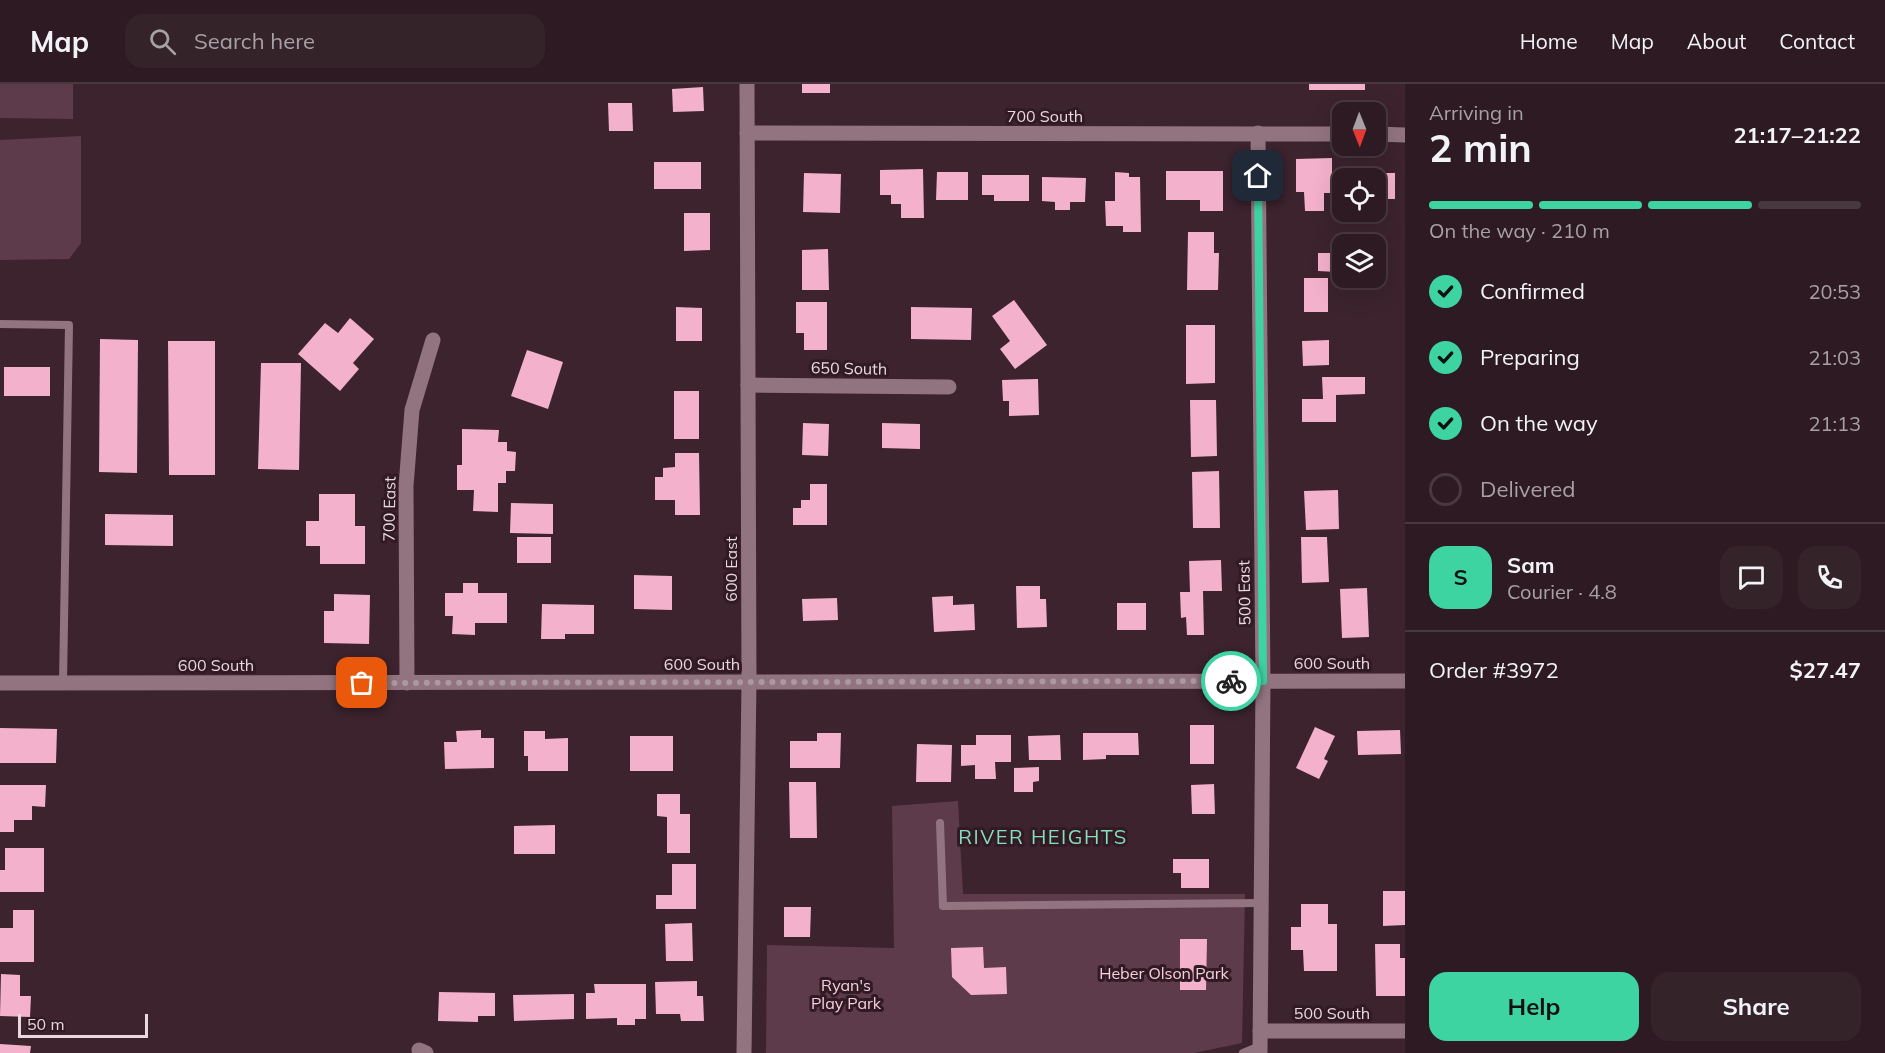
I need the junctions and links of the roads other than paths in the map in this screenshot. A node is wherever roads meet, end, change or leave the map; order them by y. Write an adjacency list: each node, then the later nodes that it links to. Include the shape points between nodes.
1 (747, 84): 3 (street, 600 East)
2 (1257, 133): 3 (street, 700 South); 4 (street, 700 South); 11 (street, 500 East)
3 (747, 134): 9 (street, 600 East)
4 (1332, 134)
5 (1386, 135): 6 (street)
6 (1405, 135)
7 (0, 324): 15 (lane, via 69,325)
8 (433, 340): 16 (street, 700 East, via 412,410 406,486)
9 (748, 385): 10 (street, 650 South); 13 (street, 600 East)
10 (949, 387)
11 (1263, 681): 12 (street, 600 South); 13 (street, 600 South); 18 (street, 500 East)
12 (1405, 681)
13 (749, 682): 16 (street, 600 South); 21 (street, 600 East)
14 (0, 683): 15 (street, 600 South)
15 (63, 683): 16 (street, 600 South)
16 (407, 683)
17 (940, 822): 18 (lane, via 943,906)
18 (1260, 903): 20 (street, 500 East)
19 (1405, 1031): 20 (street, 500 South)
20 (1260, 1043): 22 (lane)
21 (744, 1053)
22 (1243, 1053)

